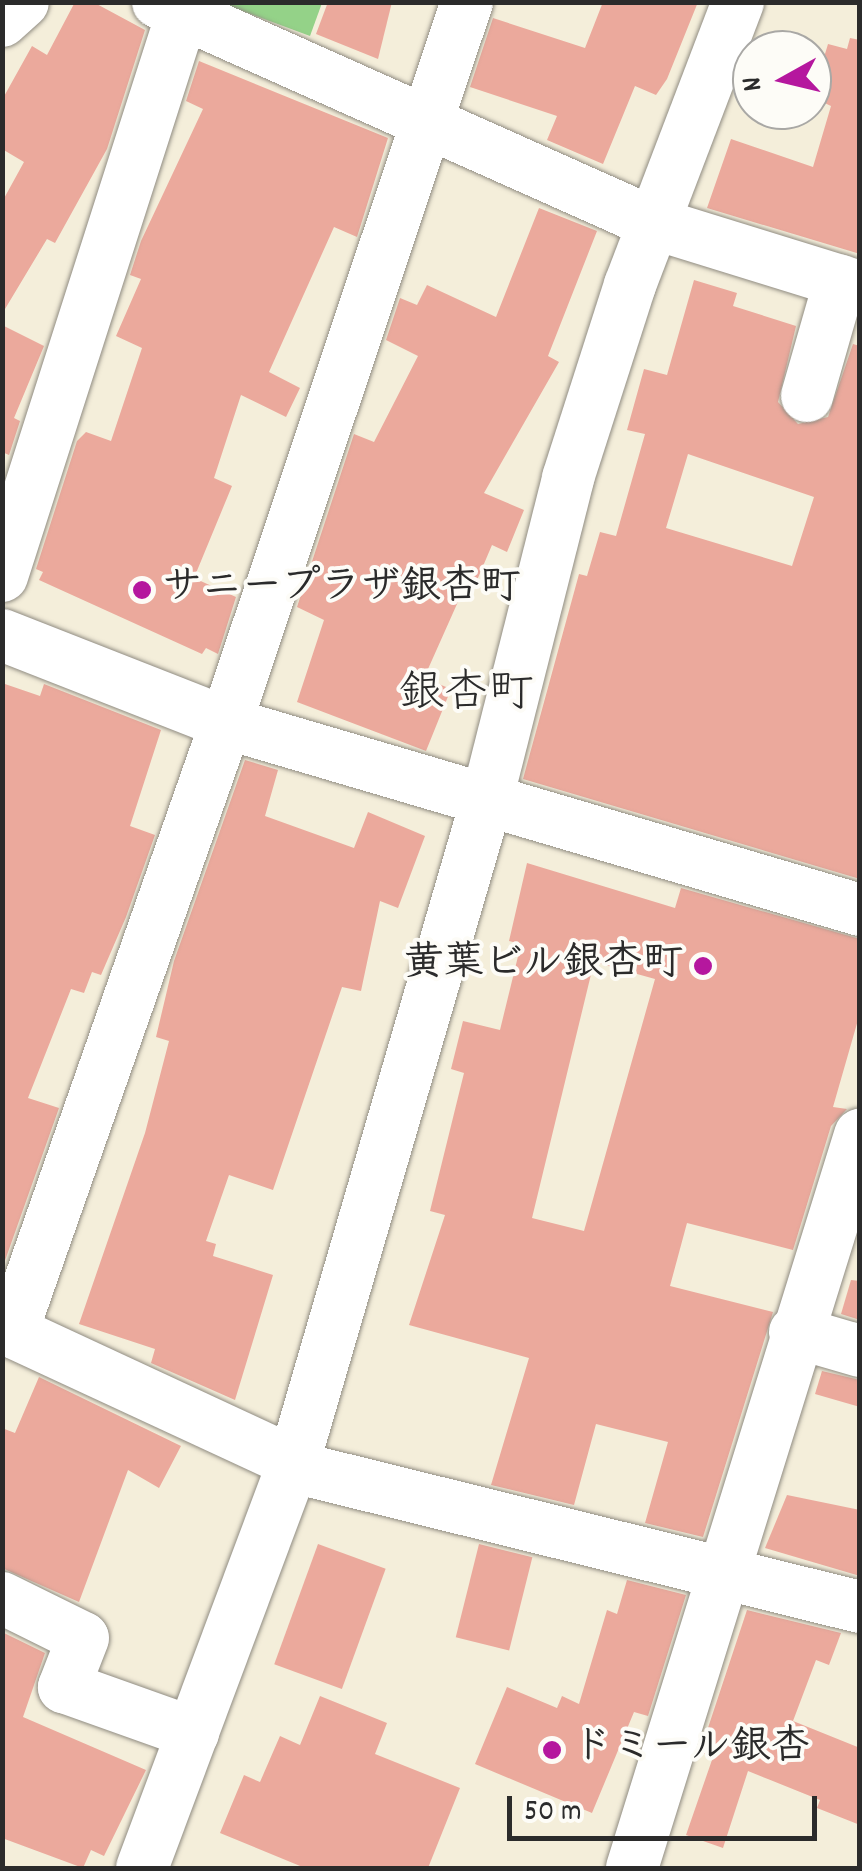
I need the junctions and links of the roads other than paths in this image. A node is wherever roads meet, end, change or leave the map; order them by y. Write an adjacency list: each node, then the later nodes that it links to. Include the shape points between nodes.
1 (22, 2): 5 (street)
2 (467, 2): 6 (street)
3 (738, 2): 7 (street)
4 (176, 6): 6 (street); 10 (street)
5 (2, 21)
6 (428, 118): 7 (street); 12 (street)
7 (653, 223): 8 (street); 13 (street, via 568,478)
8 (850, 284): 9 (street)
9 (807, 396)
10 (2, 576)
11 (2, 635): 12 (street)
12 (226, 723): 13 (street); 16 (street)
13 (486, 803): 14 (street); 19 (street)
14 (860, 910)
15 (860, 1135): 17 (street)
16 (7, 1329): 19 (street)
17 (795, 1332): 18 (street); 20 (street)
18 (860, 1352)
19 (293, 1465): 20 (street); 23 (street)
20 (721, 1572): 22 (street); 25 (street)
21 (2, 1598): 23 (street, via 83,1638 64,1687)
22 (860, 1606)
23 (192, 1734): 24 (street)
24 (142, 1868)
25 (632, 1868)

